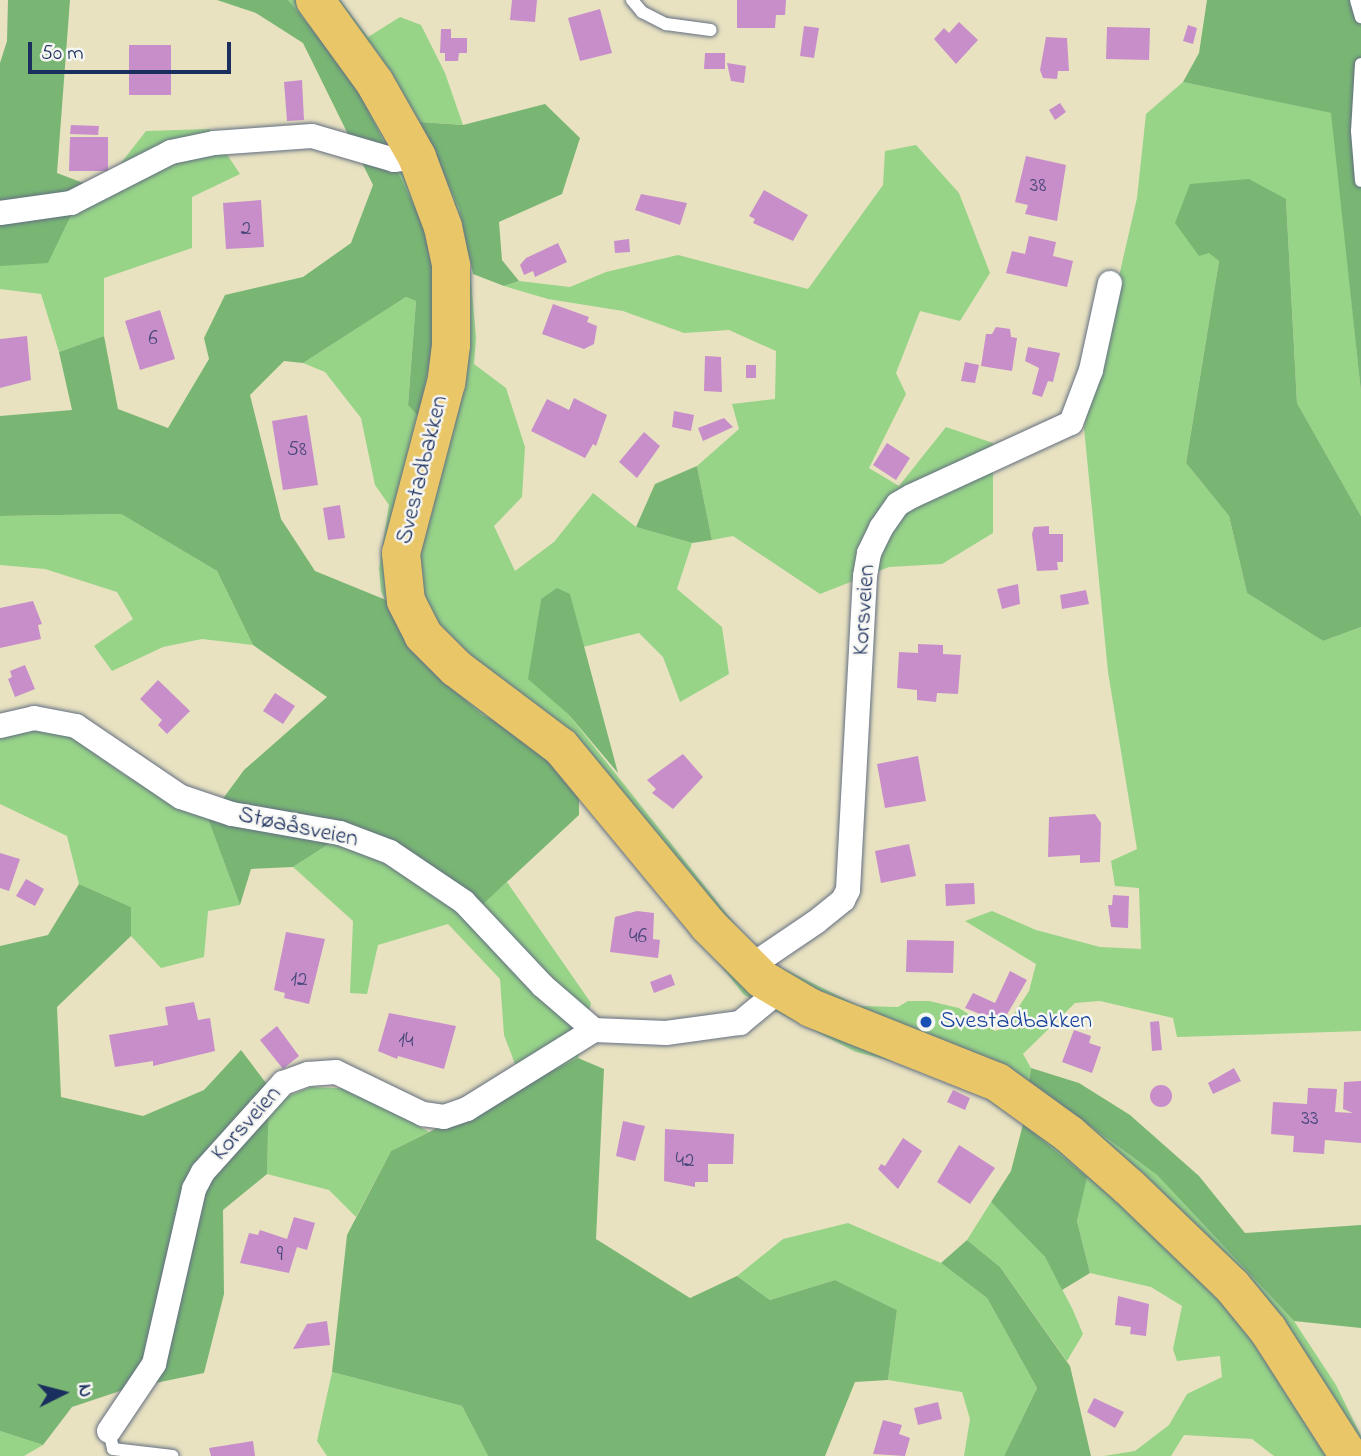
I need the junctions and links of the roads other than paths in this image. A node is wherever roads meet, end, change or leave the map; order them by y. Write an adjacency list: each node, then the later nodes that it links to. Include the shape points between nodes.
1 (315, 0): 7 (main road, Svestadbakken, via 375,83)
2 (632, 0): 5 (lane, via 642,12 666,24)
3 (1356, 0): 4 (lane)
4 (1361, 17)
5 (711, 30)
6 (1361, 64): 8 (lane, via 1357,131)
7 (417, 157): 9 (street, via 394,160 312,136 214,143 161,156 93,196); 12 (main road, Svestadbakken, via 443,227 453,302 446,383 406,519 401,553 406,601 414,621 447,660 561,747)
8 (1361, 181)
9 (0, 213)
10 (1110, 283): 12 (street, Korsveien, via 1091,370 1071,423 912,496 898,504 881,528 865,576 848,890 843,901)
11 (0, 726): 14 (street, Støaåsveien, via 34,718 76,726 162,786 192,801 232,814 340,833 390,852 464,902 542,986)
12 (748, 968): 13 (main road, Svestadbakken)
13 (779, 991): 14 (street, via 740,1023 666,1033); 17 (main road, Svestadbakken, via 968,1068 1022,1097 1069,1135 1232,1286 1268,1331)
14 (594, 1030): 15 (street, Korsveien, via 467,1109 444,1117 423,1114 336,1072 308,1074 275,1089 203,1172 194,1189 154,1364)
15 (109, 1431): 16 (lane, via 113,1449)
16 (173, 1456)
17 (1349, 1456)

